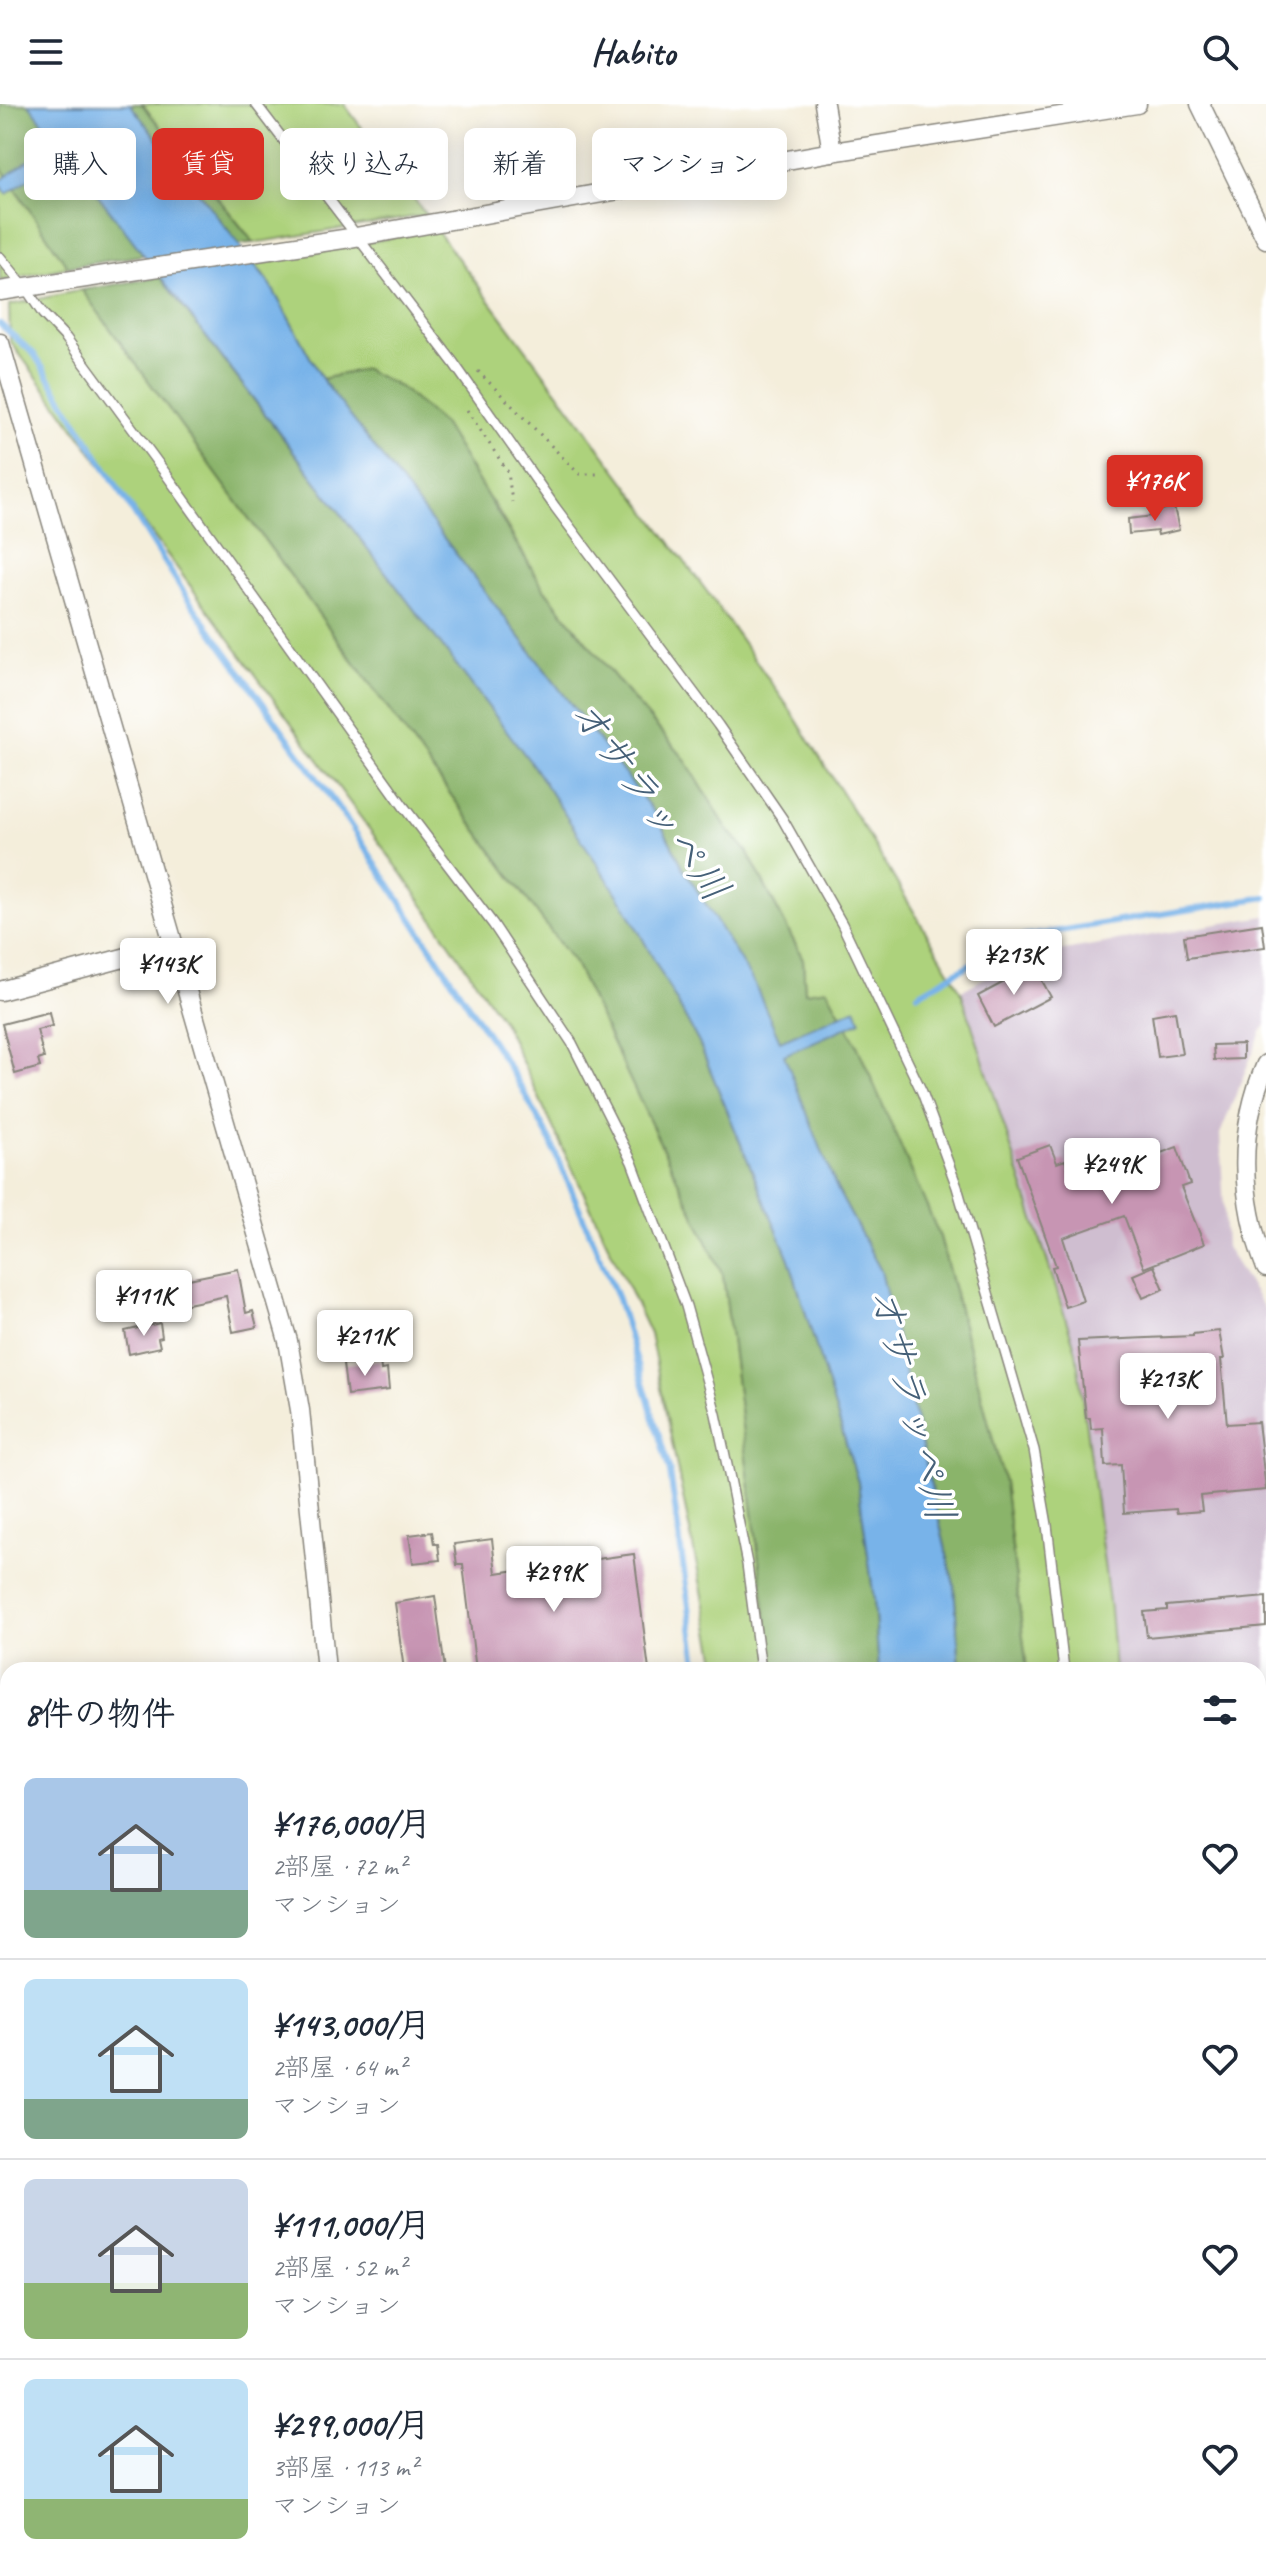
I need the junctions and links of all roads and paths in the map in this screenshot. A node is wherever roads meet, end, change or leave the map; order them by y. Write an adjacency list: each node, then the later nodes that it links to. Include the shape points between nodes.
1 (256, 104): 6 (lane)
2 (824, 104): 5 (street)
3 (1137, 104): 5 (street)
4 (1200, 104): 7 (street)
5 (832, 152): 6 (street)
6 (353, 237): 9 (street); 18 (lane, via 453,362 718,725 782,818 842,924 922,1092 957,1187 1034,1450)
7 (1266, 239)
8 (0, 257): 9 (lane)
9 (25, 287): 10 (street); 17 (lane, via 493,924 572,1043 632,1162 686,1306 733,1493)
10 (0, 291)
11 (0, 343): 12 (street)
12 (172, 945): 13 (street); 16 (street, via 288,1341)
13 (0, 991)
14 (1266, 1064): 15 (street, via 1248,1121 1244,1172 1250,1220)
15 (1266, 1268)
16 (325, 1662)
17 (760, 1662)
18 (1063, 1662)

